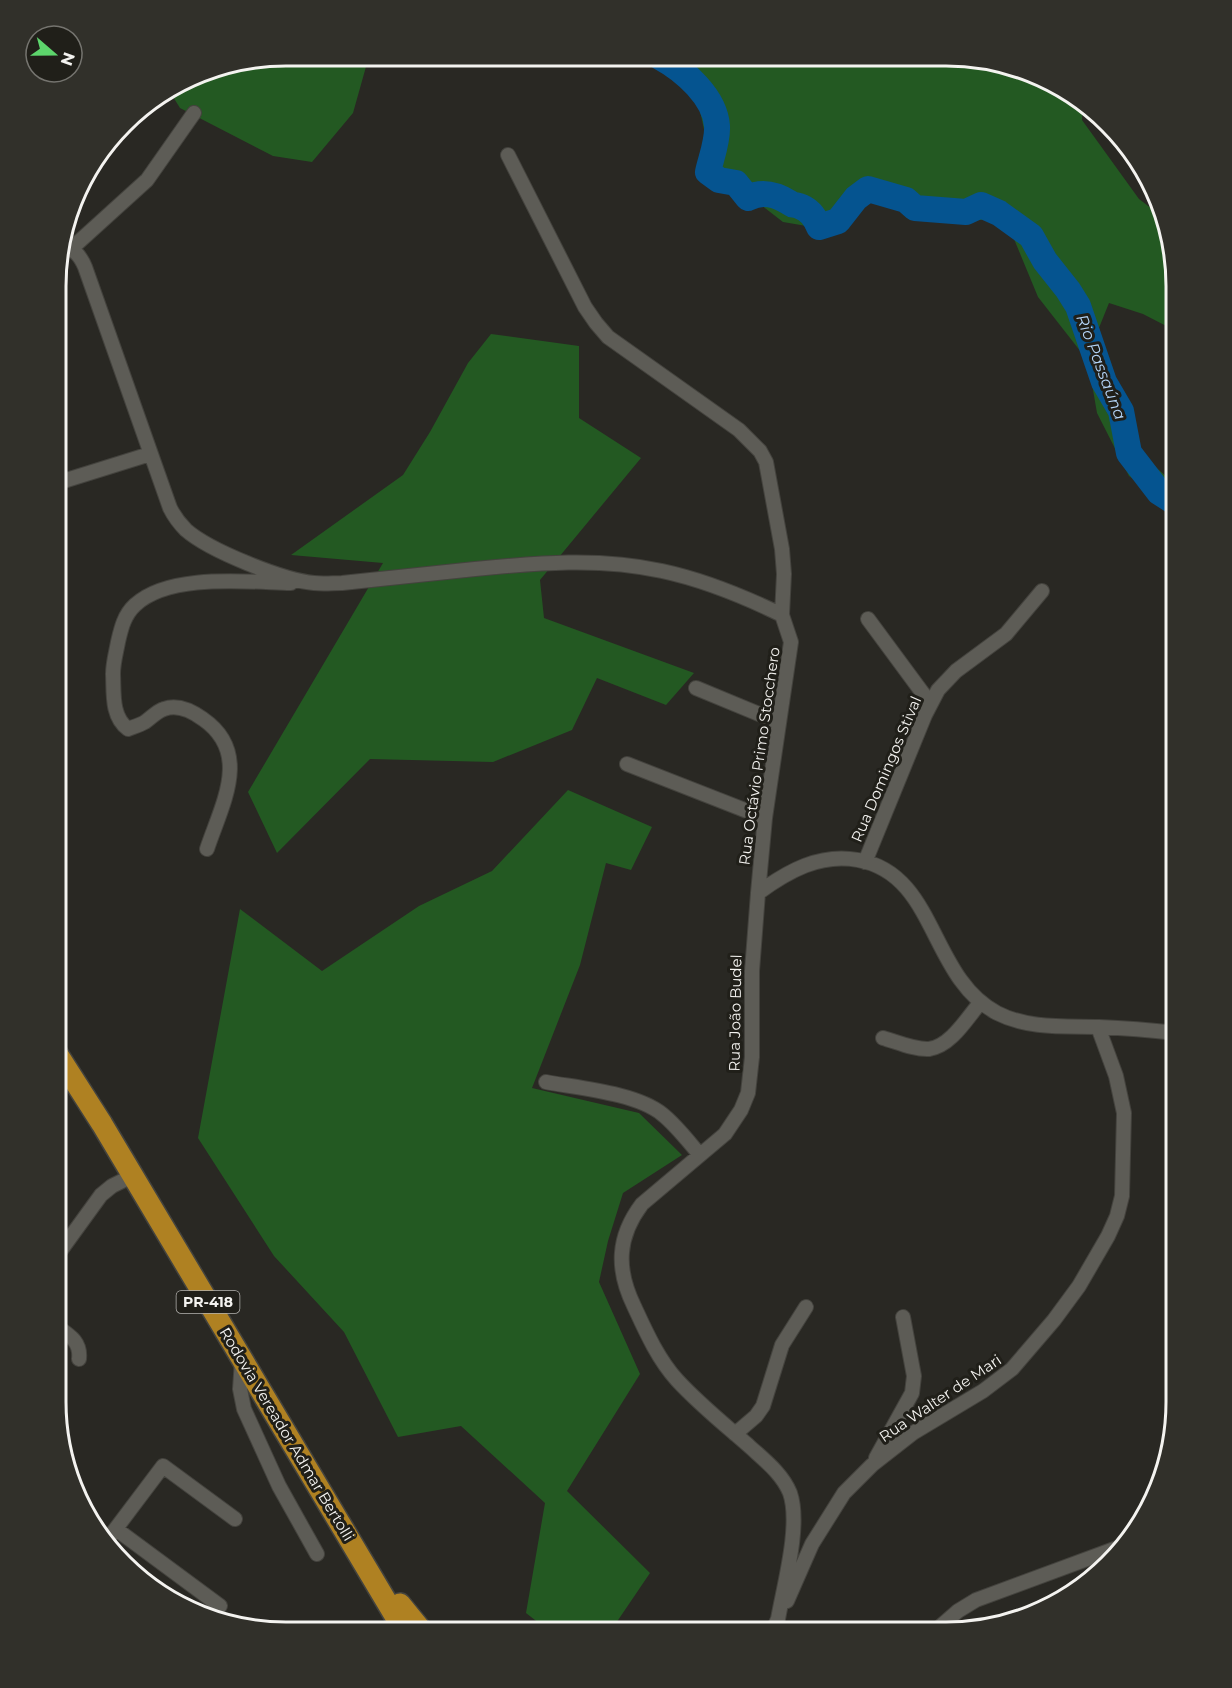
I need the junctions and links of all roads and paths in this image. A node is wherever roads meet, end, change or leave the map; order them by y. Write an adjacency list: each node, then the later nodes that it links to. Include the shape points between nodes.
1 (194, 112): 3 (street, via 147,180)
2 (508, 155): 9 (street, Rua Octávio Primo Stocchero, via 596,323 608,337 739,430 760,451 766,462 782,549)
3 (70, 244)
4 (69, 248): 5 (street, via 86,267)
5 (150, 454): 6 (street); 7 (street, via 170,508 188,531 264,569)
6 (66, 479)
7 (314, 583): 9 (street, via 576,561 633,566 691,578 719,586); 16 (street, via 176,585 153,592 134,605 122,624 113,664 114,707 120,723 128,729 163,709 177,707 195,713 215,727 230,754 231,776)
8 (1042, 591): 12 (street, Rua Domingos Stival, via 1006,634 947,679)
9 (782, 615): 13 (street, Rua Octávio Primo Stocchero, via 791,642)
10 (867, 619): 12 (street)
11 (696, 688): 13 (street)
12 (930, 703): 17 (street, Rua Domingos Stival)
13 (778, 722): 15 (street, Rua Octávio Primo Stocchero)
14 (627, 764): 15 (street)
15 (765, 818): 18 (street, Rua Octávio Primo Stocchero)
16 (207, 849)
17 (865, 862): 18 (street, via 828,859 805,865); 19 (street, via 881,868 912,894 954,973)
18 (758, 893): 25 (street, Rua João Budel, via 748,1094 733,1124)
19 (980, 1003): 20 (street, via 1016,1021); 22 (street, via 937,1047 919,1048)
20 (1098, 1027): 21 (street); 34 (street, Rua Walter de Mari, via 1116,1076 1124,1113 1122,1196 1108,1236 1072,1294 1012,1369 920,1428)
21 (1166, 1032)
22 (883, 1038)
23 (66, 1068): 26 (highway, Rodovia Vereador Admar Bertolli / PR-418)
24 (546, 1082): 25 (street, via 650,1106)
25 (700, 1155): 33 (street, Rua João Budel, via 634,1215 625,1234 622,1274 650,1340 667,1368)
26 (132, 1176): 27 (street, via 101,1196); 31 (highway, Rodovia Vereador Admar Bertolli / PR-418)
27 (66, 1243)
28 (806, 1307): 33 (street, via 782,1345 763,1406)
29 (903, 1317): 34 (street, via 914,1376 912,1393)
30 (66, 1334): 32 (street, via 77,1343)
31 (242, 1358): 38 (highway, Rodovia Vereador Admar Bertolli / PR-418); 39 (street, via 240,1389 244,1409 279,1486)
32 (79, 1359)
33 (735, 1434): 41 (street, Rua João Budel, via 775,1470 792,1503 793,1533)
34 (872, 1465): 41 (street, Rua Walter de Mari, via 844,1493 822,1526)
35 (235, 1519): 36 (street, via 163,1466)
36 (112, 1534): 40 (street)
37 (1107, 1552): 45 (street, via 976,1600)
38 (358, 1553): 42 (highway, Rodovia Vereador Admar Bertolli / PR-418); 43 (highway)
39 (317, 1554)
40 (220, 1606)
41 (778, 1619): 44 (street, Rua João Budel)
42 (399, 1622)
43 (415, 1622)
44 (777, 1622)
45 (945, 1622)

